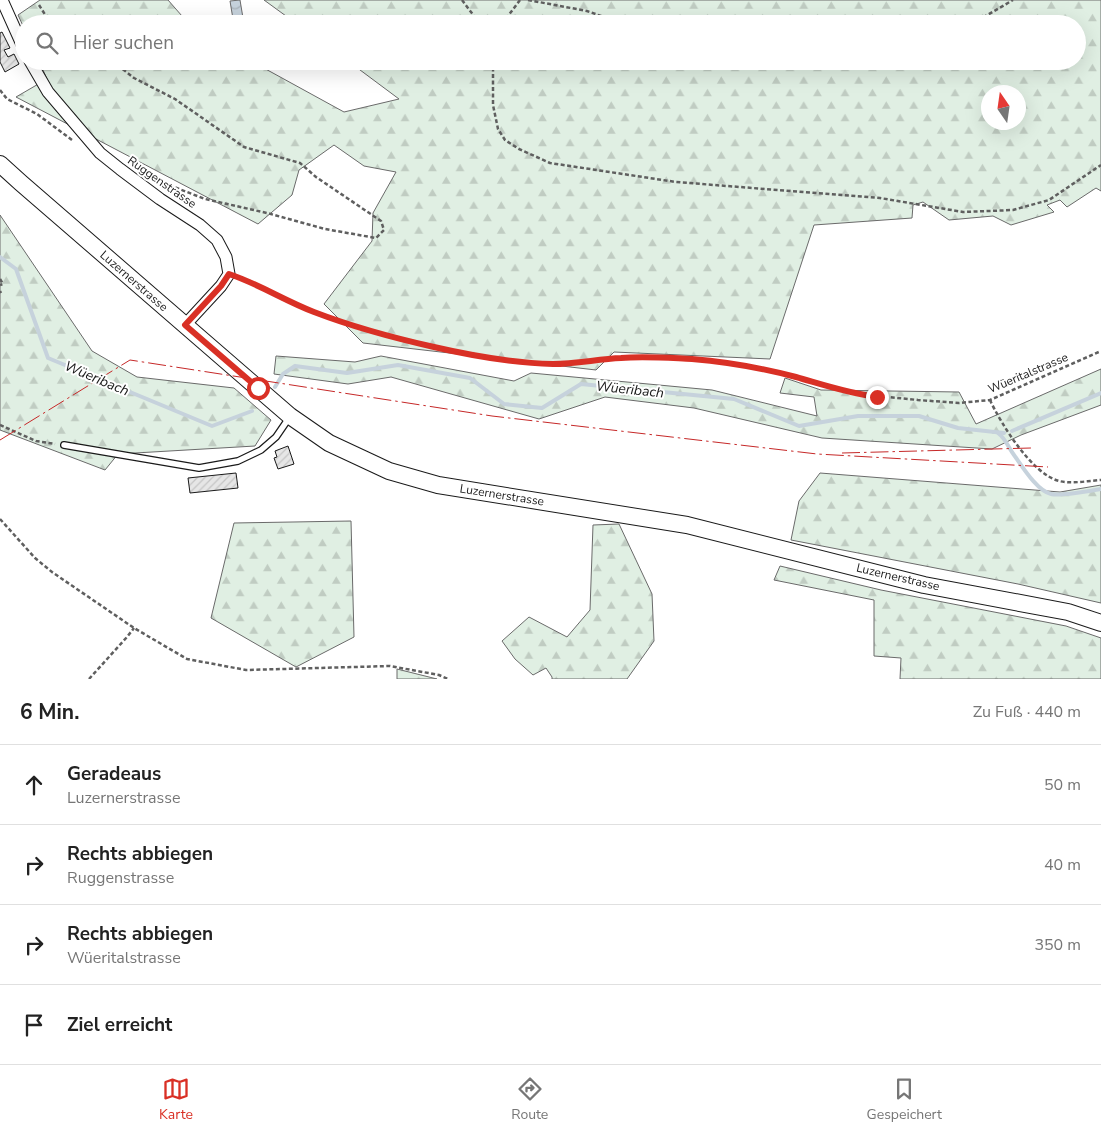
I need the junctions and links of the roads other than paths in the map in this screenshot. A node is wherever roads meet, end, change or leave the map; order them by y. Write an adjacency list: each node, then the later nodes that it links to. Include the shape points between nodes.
1 (2, 0): 2 (street)
2 (15, 29)
3 (35, 70): 5 (street, Ruggenstrasse, via 48,92 100,153 217,240 226,257 229,274)
4 (0, 164): 5 (main road, Luzernerstrasse)
5 (185, 325): 6 (main road, Luzernerstrasse)
6 (290, 416): 7 (lane, via 276,437 261,450 238,461 199,468); 8 (main road, Luzernerstrasse, via 346,451 389,471 438,485 687,525 924,584 1068,612)
7 (64, 445)
8 (1101, 623)

